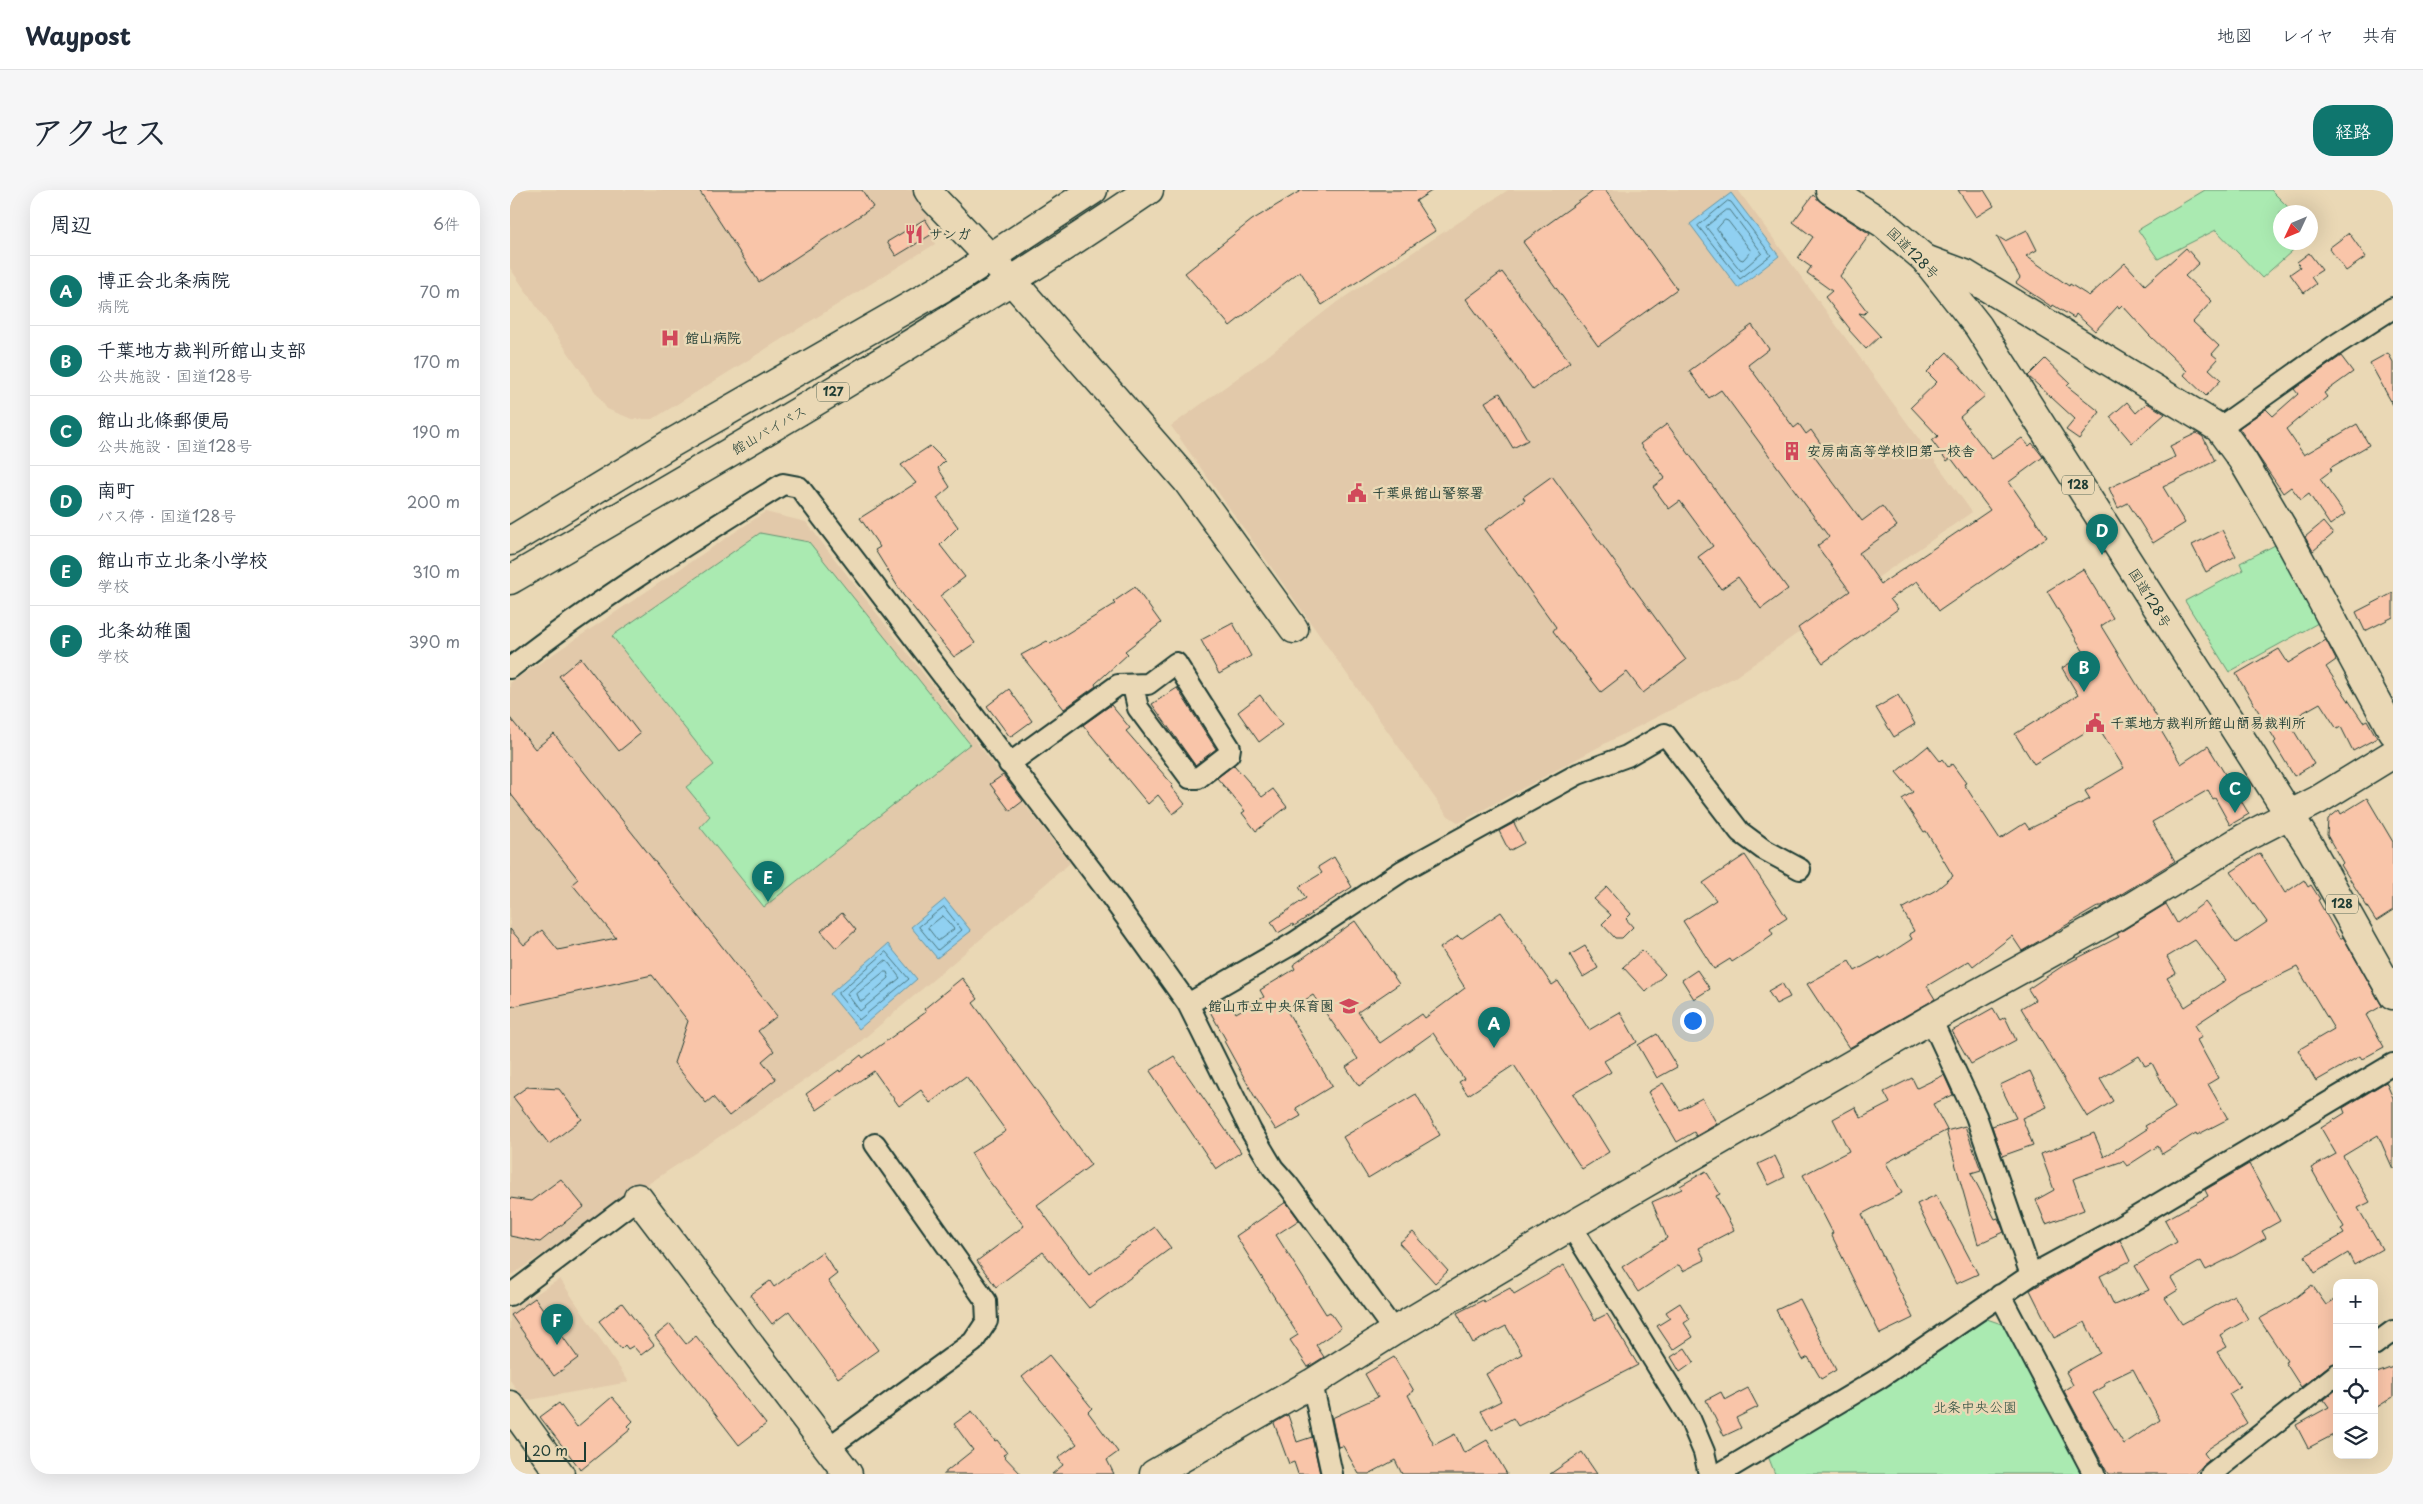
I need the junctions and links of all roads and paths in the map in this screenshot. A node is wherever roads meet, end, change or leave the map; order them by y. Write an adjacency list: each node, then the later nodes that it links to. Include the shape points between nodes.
1 (928, 190): 5 (main road)
2 (1093, 190): 5 (main road, 127)
3 (1149, 190): 7 (main road, 館山バイパス / 127)
4 (1830, 190): 6 (main road, 国道128号 / 128, via 1884,224)
5 (990, 257): 7 (main road); 10 (main road, 127)
6 (1924, 259): 9 (main road, via 1965,274); 18 (main road, 国道128号 / 128, via 1978,326)
7 (1012, 281): 11 (main road, 館山バイパス / 127, via 856,379); 12 (main road, via 1187,481)
8 (2393, 308): 9 (street)
9 (2219, 428): 15 (main road, via 2243,460 2282,527)
10 (510, 541)
11 (510, 580)
12 (1294, 629)
13 (510, 668): 17 (street, via 566,625 784,484 799,487)
14 (1133, 686): 14 (street, via 1148,684 1176,663 1230,748 1229,754 1198,778 1190,778 1138,708); 17 (street, via 1118,686)
15 (2393, 732)
16 (2393, 754): 18 (main road)
17 (1009, 764): 21 (street, via 1105,888)
18 (2289, 815): 20 (main road, 国道128号 / 128); 22 (main road, via 2244,838 2110,920)
19 (1800, 869): 21 (street, via 1740,832 1665,734 1627,756 1578,774 1402,871 1294,943)
20 (2393, 994)
21 (1188, 1004): 30 (street, via 1251,1131 1273,1168)
22 (1931, 1019): 26 (main road); 27 (street, via 1976,1116)
23 (2393, 1064): 27 (street)
24 (875, 1144): 36 (street, via 986,1301 987,1321 974,1342)
25 (638, 1198): 28 (street); 36 (main road)
26 (1571, 1226): 30 (main road); 41 (street, via 1690,1418)
27 (2031, 1275): 29 (street)
28 (510, 1295)
29 (2000, 1295): 42 (street, via 1878,1379); 43 (street)
30 (1394, 1331): 34 (main road)
31 (2393, 1331): 32 (street)
32 (2378, 1342)
33 (2333, 1377): 44 (street)
34 (1312, 1383): 39 (main road); 40 (street)
35 (510, 1405): 37 (main road)
36 (828, 1448): 38 (main road)
37 (560, 1474)
38 (848, 1474)
39 (1154, 1474)
40 (1332, 1474)
41 (1709, 1474)
42 (1719, 1474)
43 (2094, 1474)
44 (2211, 1474)

